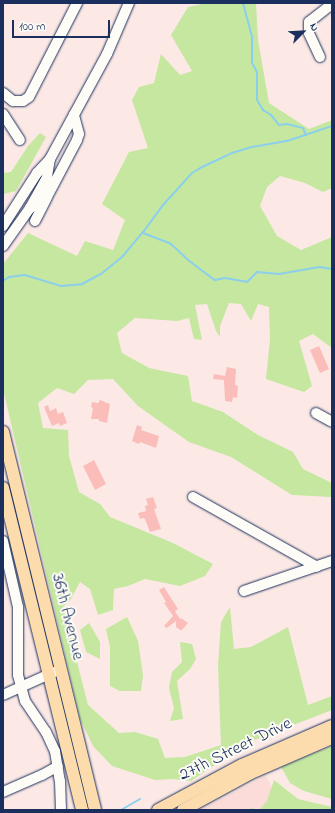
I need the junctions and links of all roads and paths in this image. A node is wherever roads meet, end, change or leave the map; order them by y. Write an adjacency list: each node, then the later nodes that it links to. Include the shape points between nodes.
1 (77, 3): 5 (street, via 27,99 13,101)
2 (129, 3): 7 (street, via 107,54)
3 (332, 4): 4 (street, via 308,22 309,33)
4 (320, 57)
5 (3, 93)
6 (3, 114): 8 (street)
7 (74, 115): 9 (street); 10 (street, via 79,134)
8 (20, 140)
9 (50, 159): 11 (street, via 47,177); 13 (street, via 37,173)
10 (47, 197): 11 (street); 12 (street)
11 (30, 208): 14 (street)
12 (35, 221)
13 (3, 226)
14 (3, 246)
15 (316, 413): 16 (street)
16 (332, 422)
17 (3, 432): 24 (main road, 36th Avenue)
18 (3, 488): 25 (main road, 36th Avenue)
19 (193, 497): 22 (street)
20 (3, 541): 26 (street, via 18,602 18,675)
21 (332, 562): 22 (street)
22 (317, 567): 23 (street)
23 (244, 592)
24 (61, 670): 25 (street); 34 (main road, 36th Avenue)
25 (49, 675): 26 (street); 33 (main road, 36th Avenue)
26 (21, 687): 27 (street); 30 (street, via 28,706 50,739)
27 (3, 695)
28 (332, 726): 35 (main road, 27th Street Drive, via 242,765)
29 (332, 738): 36 (main road, 27th Street Drive, via 250,774)
30 (58, 766): 31 (street); 32 (street)
31 (3, 792)
32 (61, 810)
33 (82, 810)
34 (95, 810)
35 (158, 810)
36 (183, 810)

